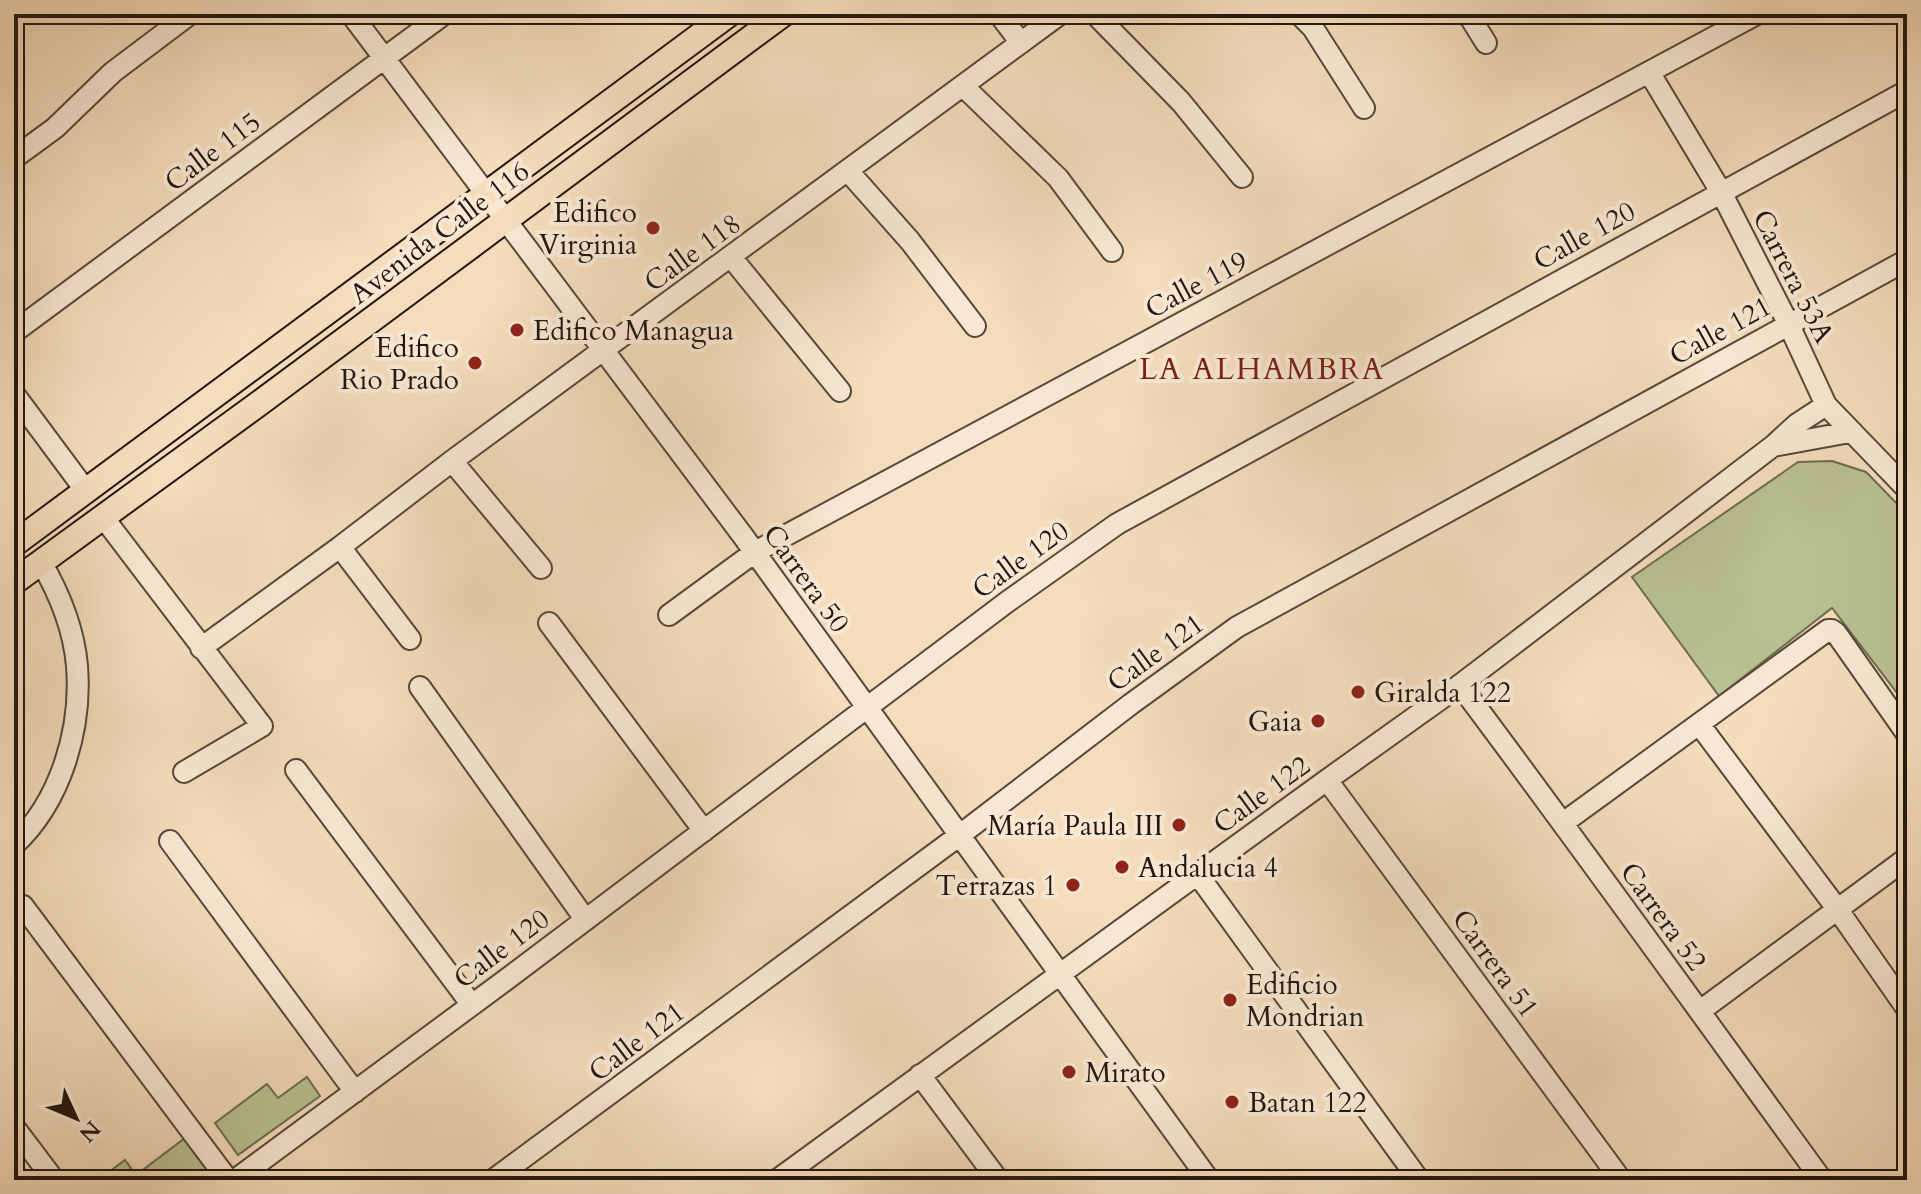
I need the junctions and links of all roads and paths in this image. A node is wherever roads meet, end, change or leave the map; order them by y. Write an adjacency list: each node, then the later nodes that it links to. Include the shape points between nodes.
1 (190, 14): 19 (street)
2 (351, 14): 14 (street, Carrera 50)
3 (444, 14): 14 (street, Calle 115)
4 (729, 14): 23 (main road, Avenida Calle 116)
5 (783, 14): 24 (main road, Avenida Calle 116)
6 (999, 14): 12 (street)
7 (1060, 14): 12 (street, Calle 118)
8 (1095, 14): 21 (street, via 1181,102)
9 (1299, 14): 18 (street)
10 (1468, 14): 13 (street)
11 (1757, 14): 15 (street, Calle 119)
12 (1021, 43): 16 (street, Calle 118)
13 (1486, 43)
14 (384, 59): 23 (street, Carrera 50); 30 (street, Calle 115)
15 (1649, 72): 22 (street, Carrera 53A); 43 (street, Calle 119)
16 (963, 86): 20 (street, Calle 118); 25 (street, via 1058,178)
17 (1907, 91): 22 (street, Calle 120)
18 (1364, 108)
19 (14, 158)
20 (848, 171): 26 (street, Calle 118); 29 (street)
21 (1242, 177)
22 (1721, 192): 28 (street, Carrera 53A); 53 (street, Calle 120, via 1117,524)
23 (486, 195): 24 (street, Carrera 50); 39 (main road, Avenida Calle 116)
24 (506, 220): 31 (street, Carrera 50); 40 (main road, Avenida Calle 116)
25 (1112, 251)
26 (731, 257): 31 (street, Calle 118); 32 (street)
27 (1907, 260): 28 (street, Calle 121)
28 (1789, 325): 34 (street, Carrera 53A); 61 (street, Calle 121, via 1237,627)
29 (975, 326)
30 (14, 332)
31 (604, 350): 37 (street, Calle 118); 43 (street, Carrera 50)
32 (840, 391)
33 (14, 394): 39 (street)
34 (1826, 405): 35 (street, Carrera 53A); 36 (street, Calle 122)
35 (1850, 432): 36 (street, Calle 122); 38 (street, Carrera 53A)
36 (1773, 446): 51 (street, Calle 122)
37 (452, 461): 42 (street, Calle 118); 45 (street)
38 (1907, 489)
39 (86, 491): 41 (main road, Avenida Calle 116)
40 (103, 517): 44 (main road, Avenida Calle 116); 50 (street)
41 (16, 540)
42 (340, 547): 49 (street); 50 (street, Calle 118)
43 (755, 552): 47 (street, Calle 119); 53 (street, Carrera 50)
44 (41, 562): 46 (main road, Avenida Calle 116); 63 (street, via 68,619 77,665 77,711 68,756 49,798)
45 (541, 568)
46 (14, 582)
47 (669, 615)
48 (549, 623): 60 (street)
49 (410, 639)
50 (201, 648): 57 (street, via 262,726)
51 (1460, 685): 58 (street, Calle 122); 59 (street, Carrera 52)
52 (420, 687): 68 (street)
53 (866, 707): 60 (street, Calle 120); 61 (street, Carrera 50)
54 (1699, 724): 55 (street, via 1832,630); 59 (street); 67 (street)
55 (1907, 734)
56 (296, 770): 70 (street)
57 (184, 772)
58 (1327, 780): 65 (street, Calle 122); 84 (street, Carrera 51)
59 (1563, 823): 72 (street, Carrera 52)
60 (704, 831): 68 (street, Calle 120)
61 (960, 835): 69 (street, Carrera 50); 80 (street, Calle 121)
62 (170, 841): 74 (street)
63 (14, 845)
64 (1907, 858): 67 (street)
65 (1198, 875): 69 (street, Calle 122); 83 (street)
66 (23, 906): 78 (street)
67 (1838, 910): 71 (street); 72 (street)
68 (585, 919): 70 (street, Calle 120)
69 (1060, 974): 73 (street, Calle 122); 82 (street, Carrera 50)
70 (472, 1005): 74 (street, Calle 120)
71 (1907, 1009)
72 (1700, 1011): 85 (street, Carrera 52)
73 (920, 1075): 76 (street, Calle 122); 81 (street)
74 (355, 1092): 79 (street, Calle 120)
75 (14, 1127): 77 (street)
76 (787, 1177)
77 (54, 1180)
78 (228, 1180)
79 (235, 1180)
80 (493, 1180)
81 (998, 1180)
82 (1209, 1180)
83 (1419, 1180)
84 (1621, 1180)
85 (1822, 1180)

